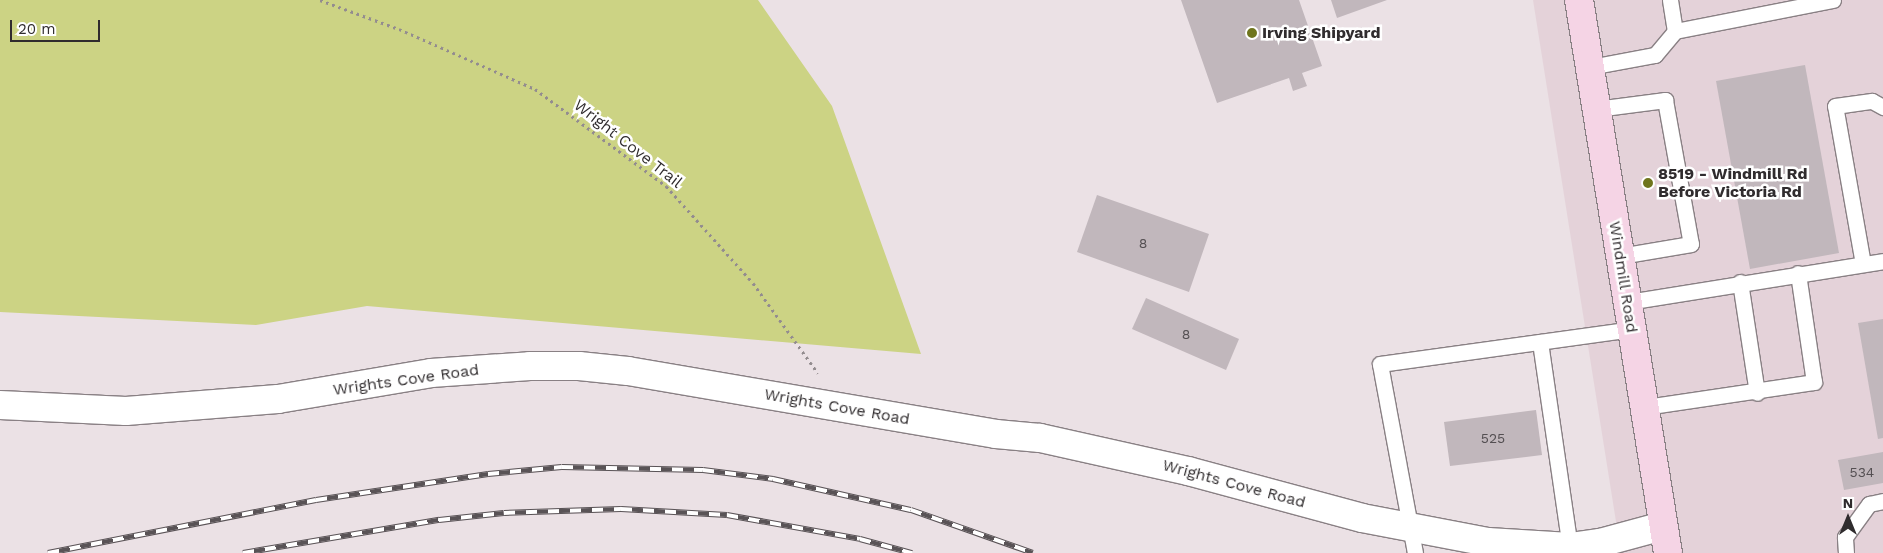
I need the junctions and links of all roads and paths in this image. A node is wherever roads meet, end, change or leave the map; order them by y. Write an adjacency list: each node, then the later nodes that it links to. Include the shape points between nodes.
1 (320, 0): 20 (path, Wright Cove Trail, via 399,28 535,89 666,186 753,283)
2 (1579, 0): 6 (main road, Windmill Road)
3 (1670, 0): 5 (lane)
4 (1833, 0): 5 (lane)
5 (1675, 31): 6 (lane, via 1655,56)
6 (1590, 67): 8 (main road, Windmill Road)
7 (1883, 107): 11 (lane, via 1872,101 1835,106)
8 (1596, 109): 9 (main road, Windmill Road); 9 (lane, via 1665,100 1691,244)
9 (1620, 256): 14 (main road, Windmill Road)
10 (1883, 261): 11 (lane)
11 (1863, 264): 12 (lane)
12 (1798, 273): 13 (lane); 17 (lane, via 1814,382)
13 (1740, 282): 14 (lane); 17 (lane)
14 (1628, 302): 15 (main road, Windmill Road)
15 (1632, 330): 16 (lane); 19 (main road, Windmill Road)
16 (1540, 342): 23 (lane, via 1380,364); 24 (lane)
17 (1757, 393): 19 (lane)
18 (0, 406): 20 (street, Wrights Cove Road, via 145,409 278,399 431,373 530,366 628,371)
19 (1645, 407): 22 (main road, Windmill Road)
20 (844, 408): 23 (street, Wrights Cove Road, via 1040,438)
21 (1883, 501): 27 (lane, via 1870,504 1845,537)
22 (1663, 526): 24 (street, Wrights Cove Road, via 1600,543); 26 (main road, Windmill Road)
23 (1412, 540): 25 (street, Wrights Cove Road, via 1488,542)
24 (1570, 547): 25 (street, Wrights Cove Road)
25 (1539, 550)
26 (1668, 553)
27 (1846, 553)

